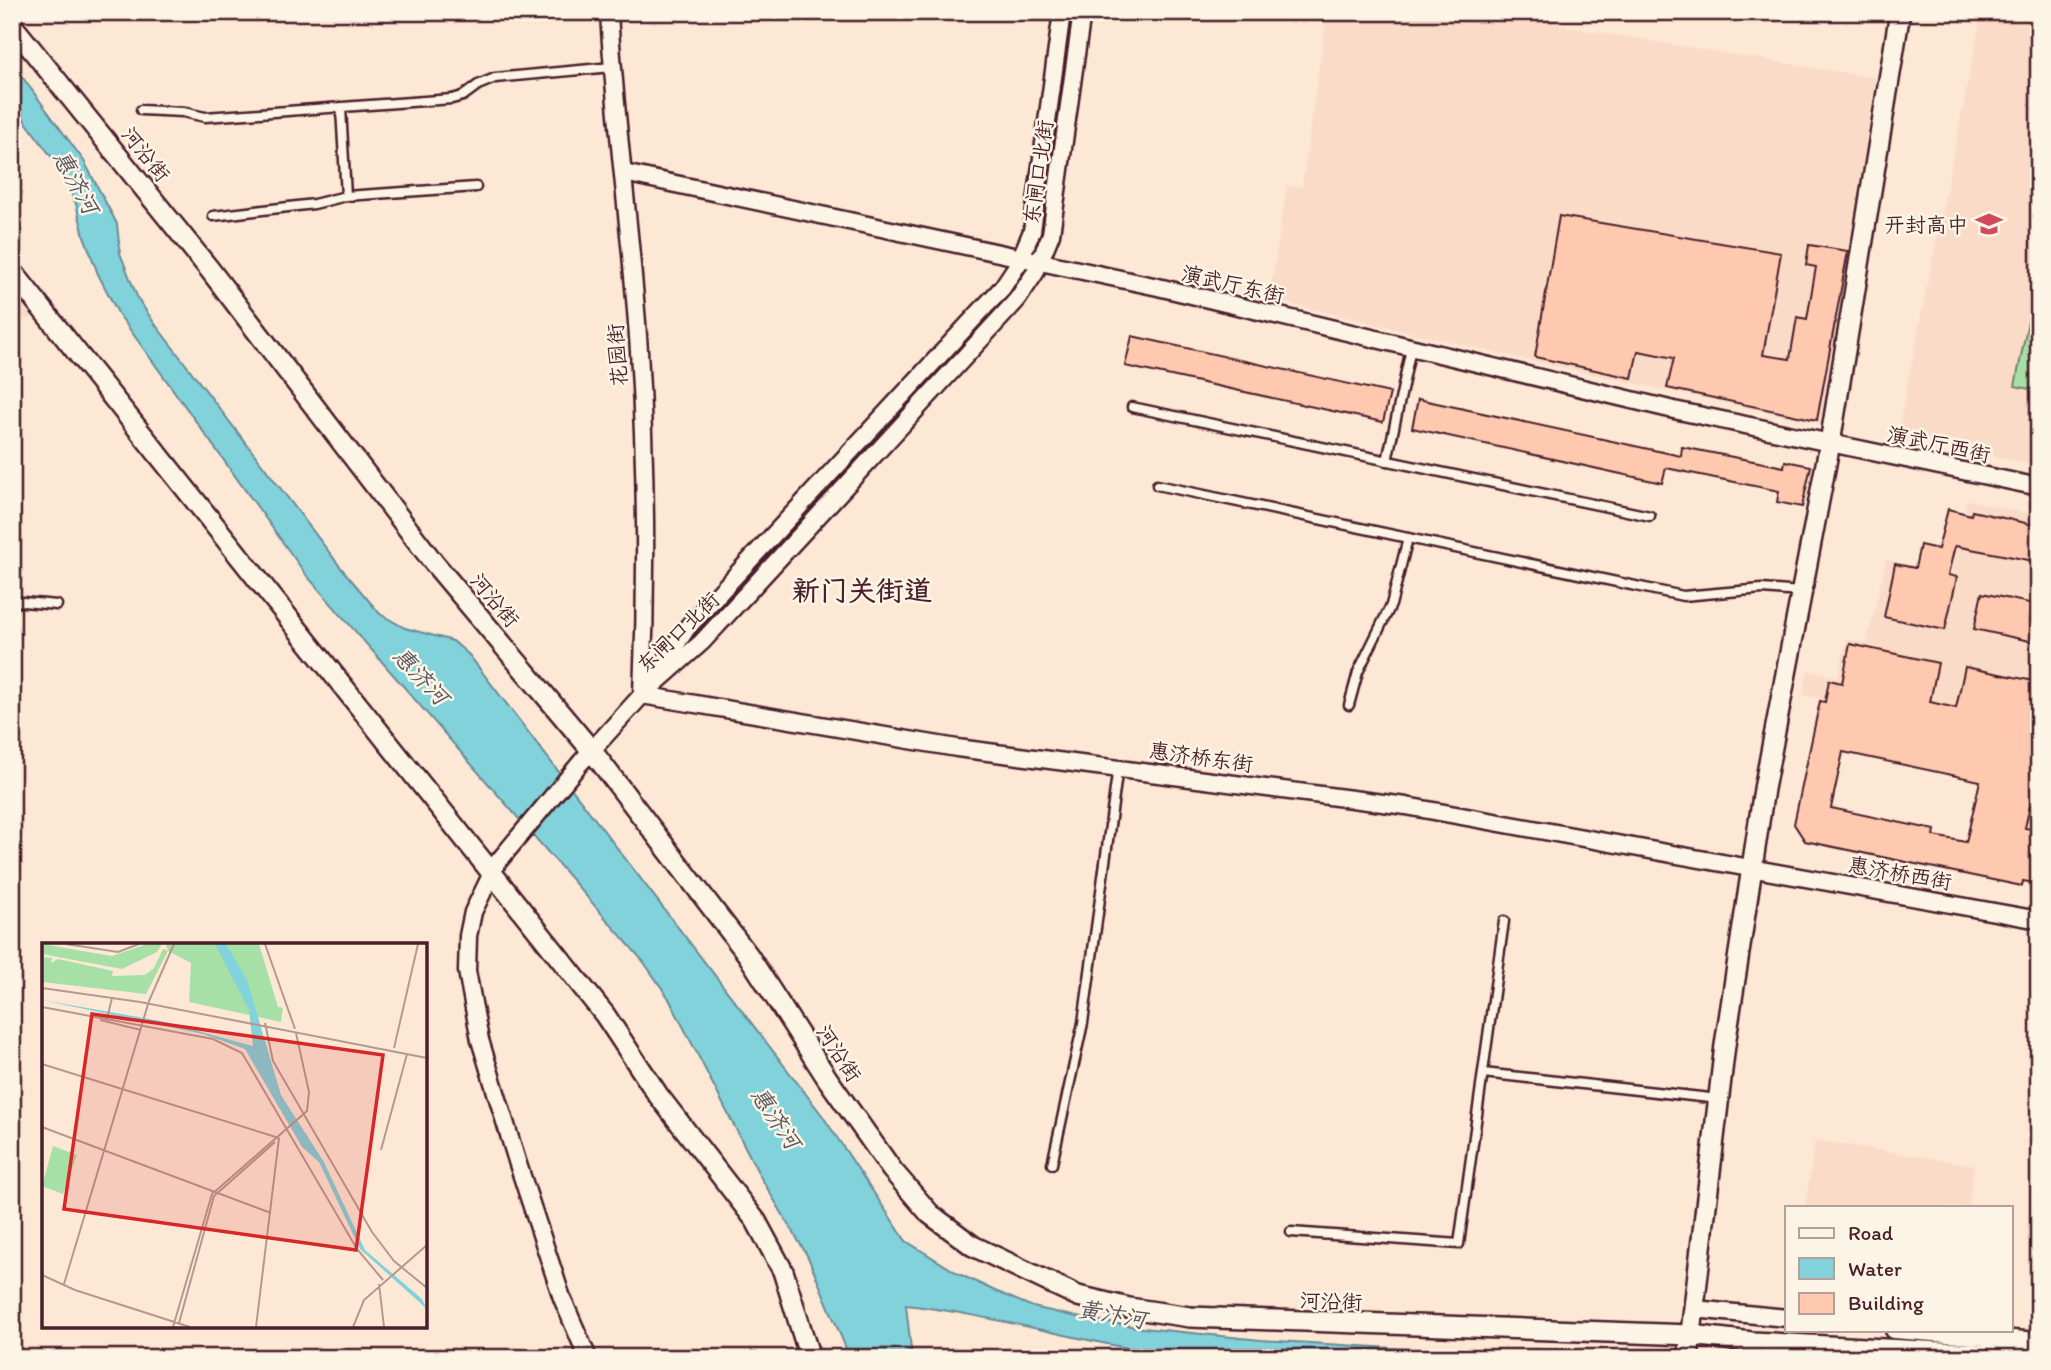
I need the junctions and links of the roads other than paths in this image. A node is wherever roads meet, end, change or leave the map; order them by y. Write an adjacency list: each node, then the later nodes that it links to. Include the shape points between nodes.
1 (609, 12): 6 (street, 花园街)
2 (1062, 12): 13 (street, 东闸口北街, via 1032,231)
3 (1082, 12): 14 (street, 东闸口北街, via 1051,234)
4 (1900, 12): 18 (street)
5 (12, 24): 29 (street, 河沿街, via 210,270)
6 (612, 67): 7 (lane, via 495,78 452,99); 9 (street, 花园街)
7 (341, 108): 8 (lane, via 205,117); 11 (lane)
8 (141, 110)
9 (624, 173): 13 (street, 演武厅东街); 27 (street, 花园街, via 643,425 646,609)
10 (476, 187): 11 (lane)
11 (346, 196): 12 (lane)
12 (213, 216)
13 (1020, 258): 14 (street, 演武厅东街); 27 (street, 东闸口北街, via 1002,288 687,628)
14 (1040, 262): 16 (street, 演武厅东街); 27 (street, 东闸口北街, via 1017,300 834,501 702,642)
15 (12, 271): 32 (street)
16 (1411, 348): 18 (street, 演武厅东街); 19 (lane)
17 (1132, 407): 19 (lane)
18 (1830, 443): 21 (street, 演武厅西街); 24 (street)
19 (1387, 461): 22 (lane)
20 (1157, 485): 23 (lane)
21 (2039, 487)
22 (1650, 516)
23 (1408, 538): 24 (lane, via 1683,596 1762,589); 28 (lane, via 1391,605 1358,672)
24 (1801, 592): 31 (street)
25 (12, 601): 26 (lane)
26 (57, 605)
27 (642, 695): 29 (street); 30 (street, 惠济桥东街, via 944,746)
28 (1349, 705)
29 (587, 756): 32 (street, via 513,841); 43 (street, 河沿街, via 748,955 892,1170 930,1214 974,1246 1078,1296 1190,1317)
30 (1118, 767): 31 (street, 惠济桥东街, via 1406,806); 37 (lane, via 1083,1023)
31 (1753, 867): 33 (street, 惠济桥西街); 36 (street)
32 (492, 873): 46 (street, via 473,912 468,936 469,991 517,1161 562,1298); 47 (street, via 605,1015 658,1095 756,1221 783,1271)
33 (2039, 920)
34 (1504, 921): 35 (lane)
35 (1483, 1073): 36 (lane); 38 (lane, via 1459,1244)
36 (1719, 1099): 39 (street)
37 (1052, 1164)
38 (1292, 1232)
39 (1693, 1309): 40 (street); 43 (street)
40 (1785, 1318)
41 (1899, 1332): 44 (street)
42 (2039, 1341): 44 (street)
43 (1689, 1348): 44 (street, 河沿街, via 1752,1342)
44 (1940, 1348): 45 (street, 河沿街)
45 (2039, 1357)
46 (588, 1358)
47 (810, 1358)

